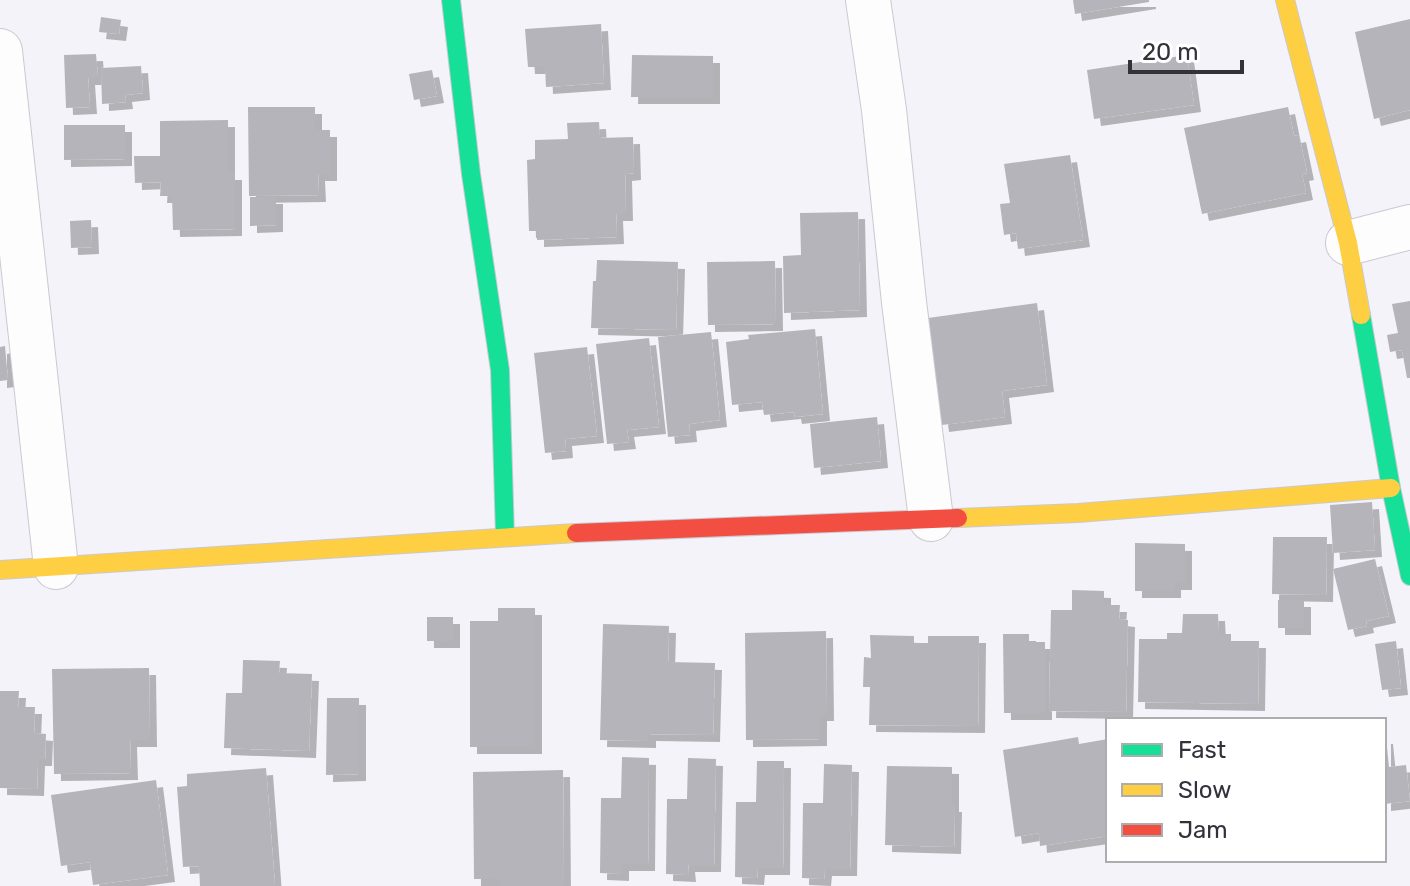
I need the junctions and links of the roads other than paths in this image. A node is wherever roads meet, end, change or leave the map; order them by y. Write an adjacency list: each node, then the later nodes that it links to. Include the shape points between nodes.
1 (451, 0): 10 (street, via 500,370)
2 (868, 0): 9 (street)
3 (1285, 0): 7 (street)
4 (0, 51): 5 (street)
5 (5, 125): 11 (street)
6 (1410, 227): 7 (street)
7 (1348, 243): 8 (street)
8 (1391, 488): 9 (street); 13 (street)
9 (931, 519): 10 (street)
10 (505, 536): 11 (street)
11 (56, 567): 12 (street)
12 (0, 570)
13 (1410, 576)

